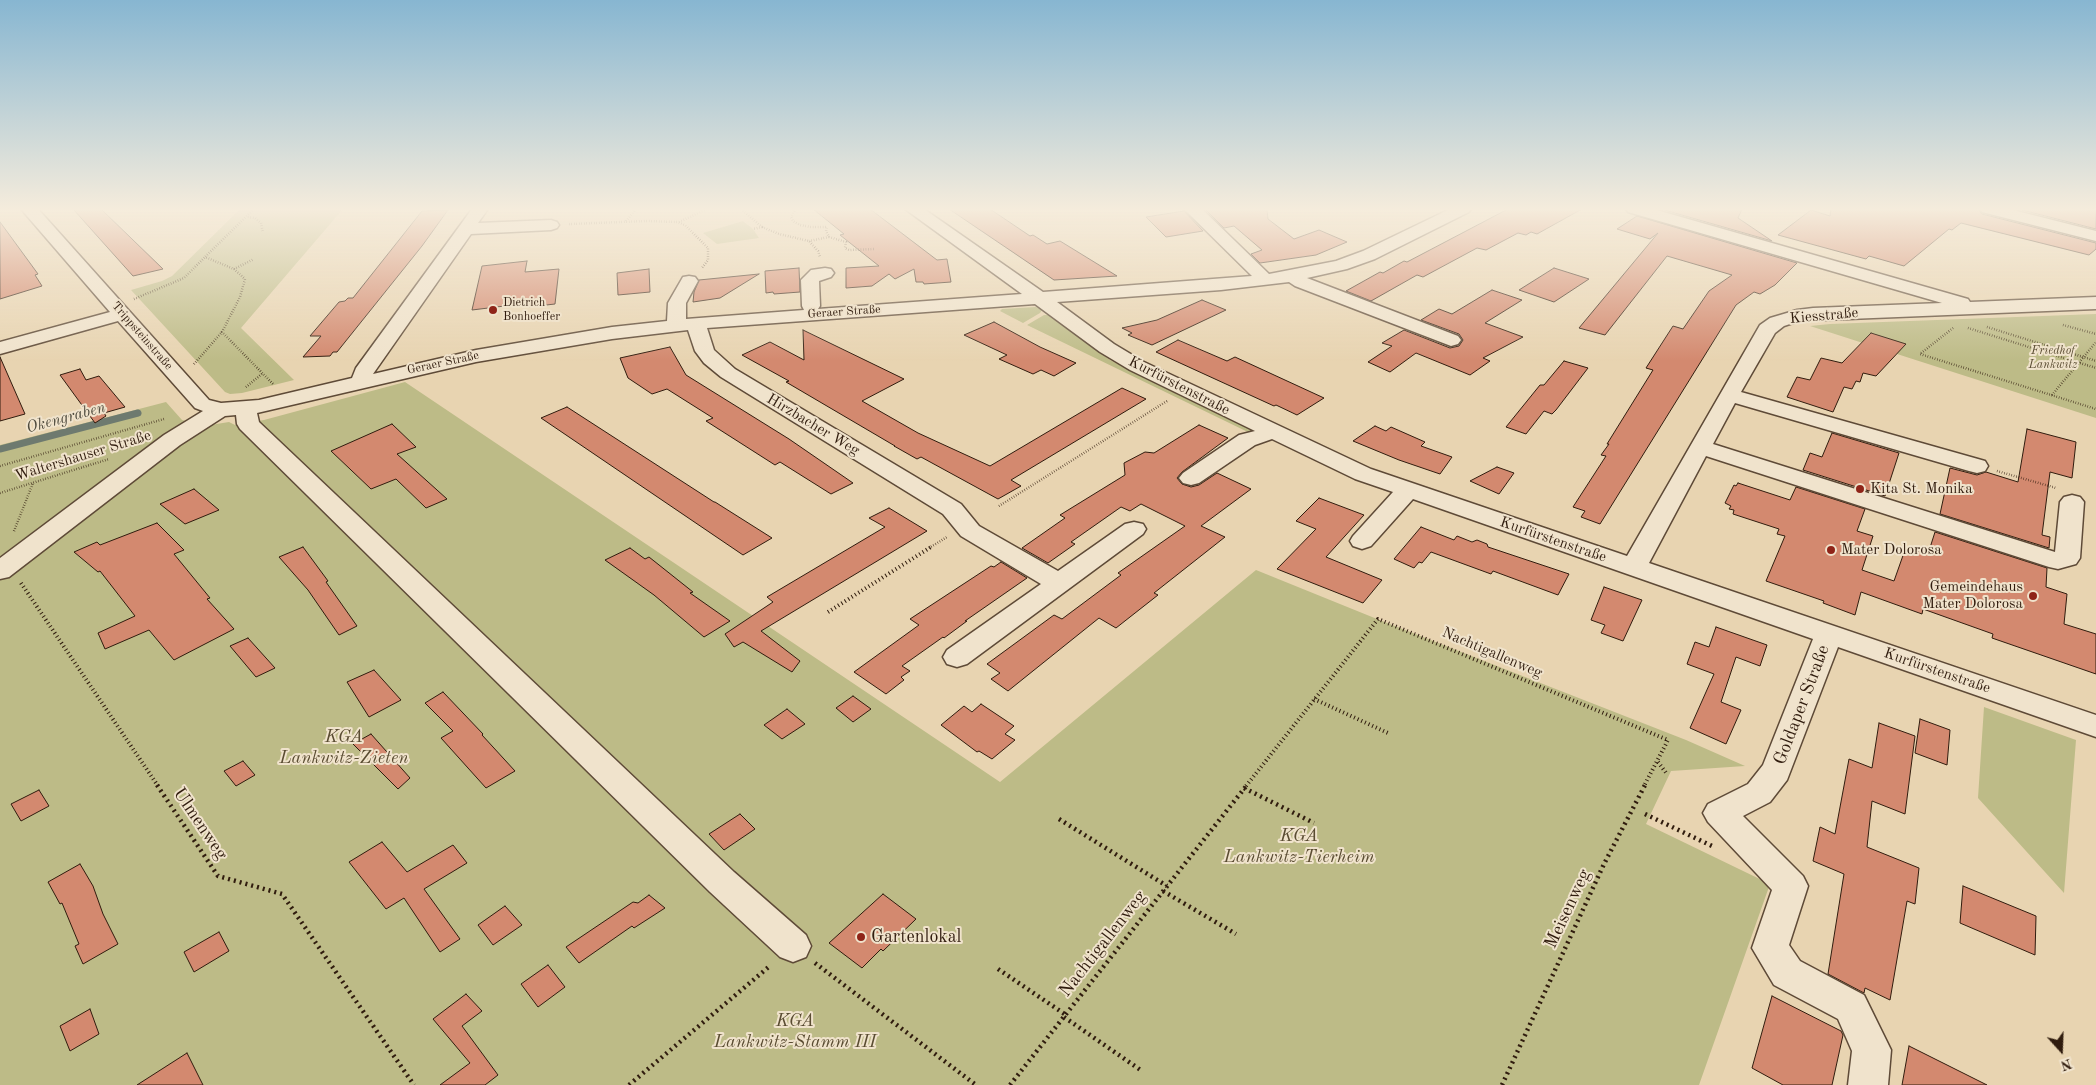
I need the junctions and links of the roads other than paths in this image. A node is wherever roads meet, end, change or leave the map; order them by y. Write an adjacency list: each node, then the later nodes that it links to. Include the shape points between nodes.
1 (81, 260): 14 (street, Trippsteinstraße)
2 (443, 260): 20 (street, via 363,372)
3 (984, 260): 11 (street, Kurfürstenstraße)
4 (1245, 260): 9 (street)
5 (1355, 260): 8 (street, Geraer Straße)
6 (1815, 260): 15 (street, via 1948,297)
7 (825, 274): 13 (street, via 817,274 810,280)
8 (1292, 276): 9 (street, Geraer Straße); 18 (street, via 1305,284)
9 (1266, 280): 11 (street, Geraer Straße)
10 (689, 281): 17 (street, via 677,303)
11 (1037, 297): 16 (street, Geraer Straße); 24 (street, Kurfürstenstraße, via 1137,366)
12 (2096, 303): 15 (street, Kiesstraße)
13 (811, 306)
14 (125, 308): 19 (street); 23 (street, Trippsteinstraße, via 202,404)
15 (1968, 321): 21 (street, Kiesstraße, via 1813,314 1786,318 1767,329)
16 (697, 323): 17 (street, Geraer Straße); 34 (street, Hirzbacher Weg, via 701,343 720,367 952,509 970,531)
17 (676, 325): 20 (street, Geraer Straße, via 551,342)
18 (1451, 340)
19 (0, 348)
20 (362, 381): 22 (street, Geraer Straße)
21 (1729, 395): 25 (street, Kiesstraße); 26 (street)
22 (245, 399): 23 (street, Geraer Straße); 38 (street, via 248,424 722,882)
23 (220, 410): 32 (street, via 172,440)
24 (1269, 431): 27 (street, via 1247,440); 28 (street, Kurfürstenstraße, via 1363,474)
25 (1700, 447): 29 (street, via 2058,561 2067,558); 33 (street, Kiesstraße)
26 (1977, 466)
27 (1191, 478)
28 (1408, 490): 31 (street); 33 (street, Kurfürstenstraße)
29 (2072, 502)
30 (1134, 529): 34 (street)
31 (1362, 540)
32 (10, 563)
33 (1635, 568): 35 (street, Kurfürstenstraße)
34 (1059, 583): 36 (street)
35 (1829, 634): 37 (street, Kurfürstenstraße); 39 (street, Goldaper Straße, via 1776,771 1759,793 1719,813 1791,886 1770,948 1787,972 1850,1007 1872,1050)
36 (957, 657)
37 (2096, 726)
38 (793, 946)
39 (1868, 1085)

